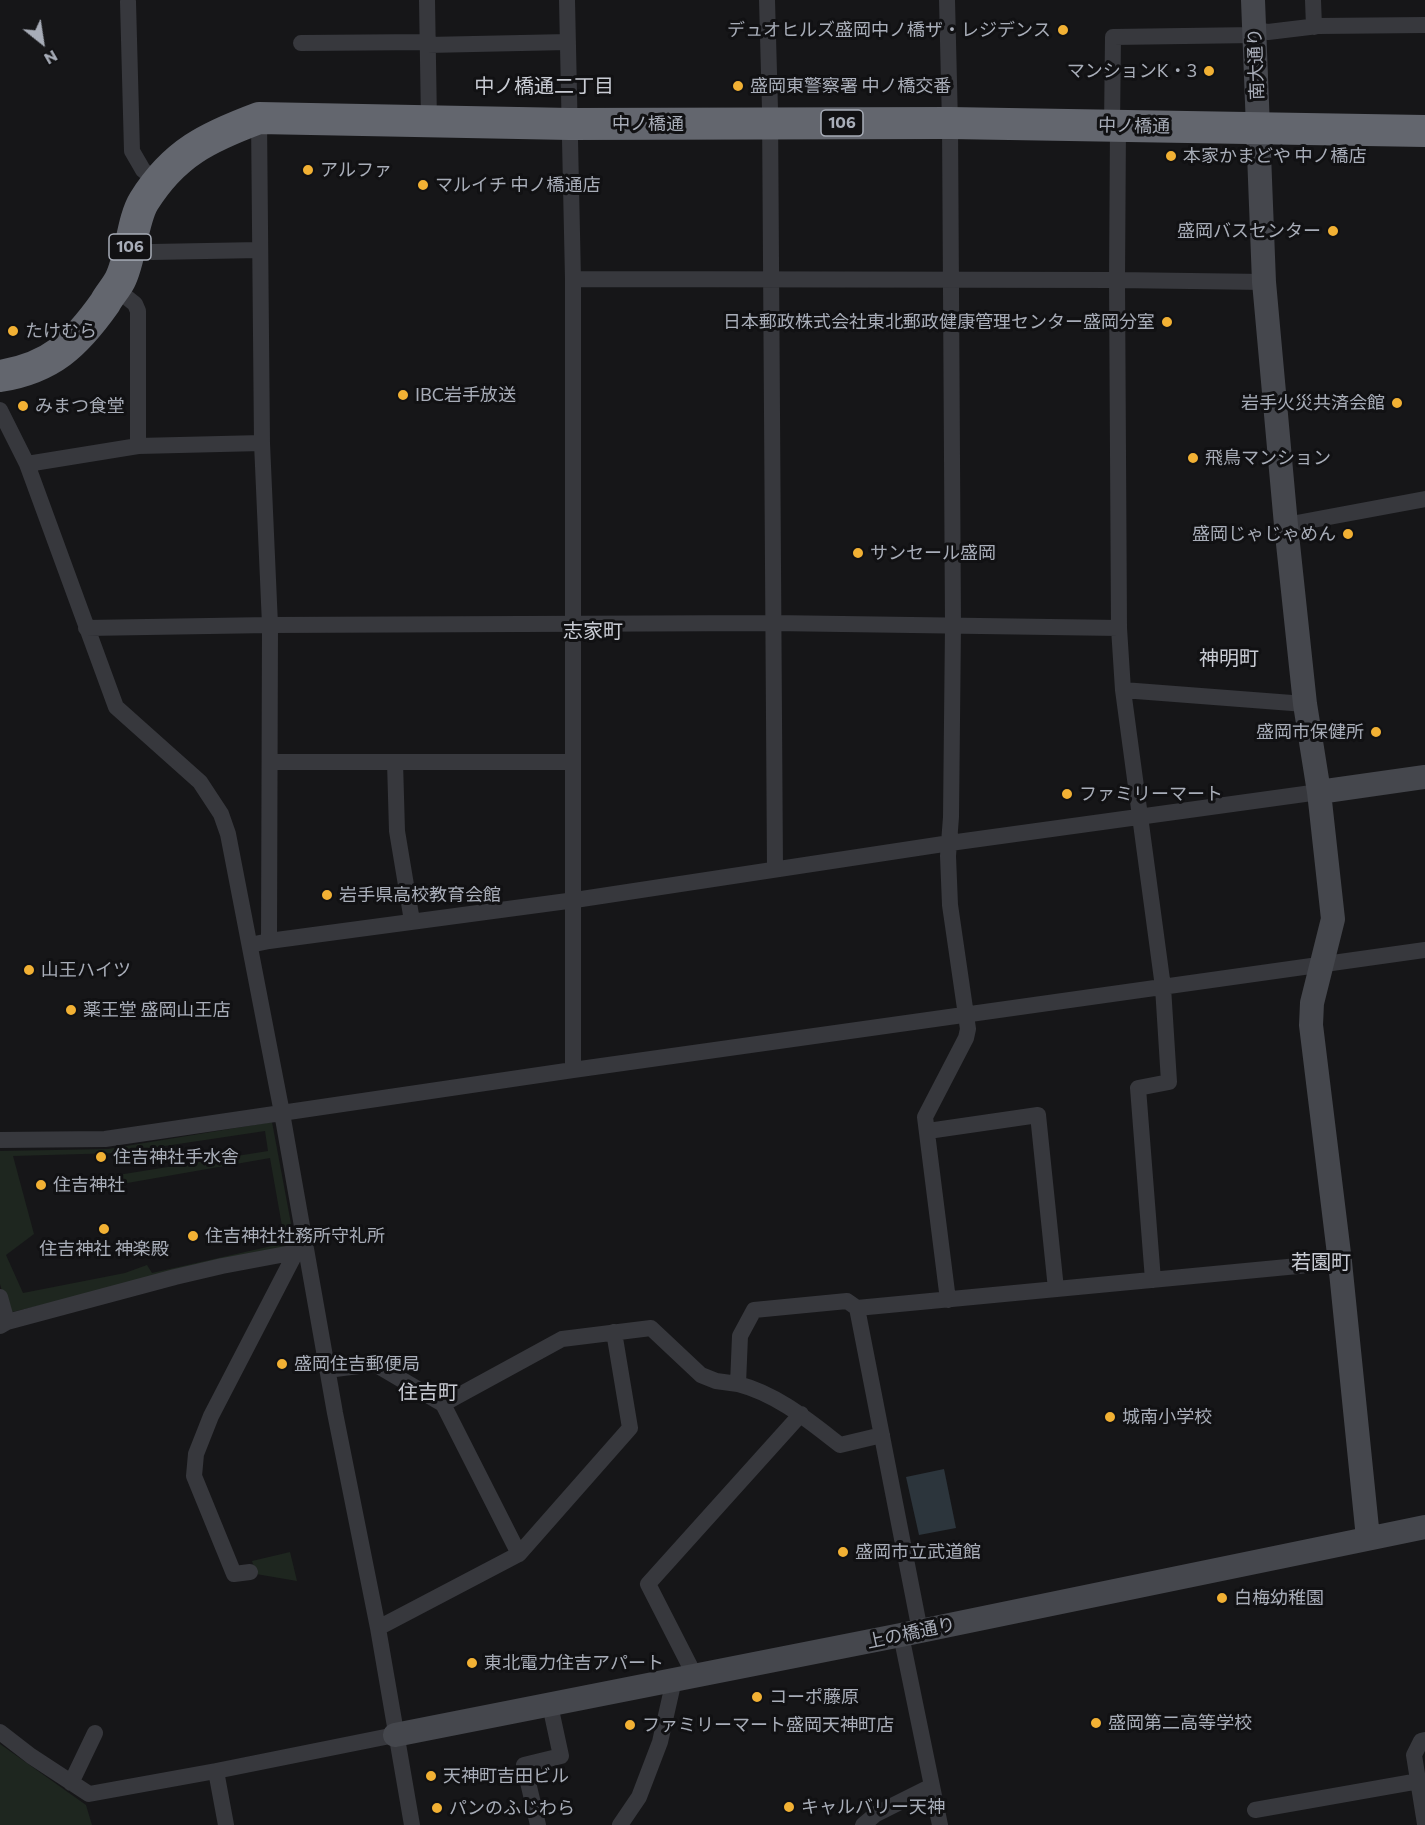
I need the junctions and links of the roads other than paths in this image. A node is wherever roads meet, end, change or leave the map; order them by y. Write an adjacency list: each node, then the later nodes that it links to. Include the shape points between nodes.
1 (427, 0): 13 (street)
2 (567, 0): 11 (street)
3 (767, 0): 16 (street)
4 (947, 0): 17 (street)
5 (1253, 0): 10 (street, 南大通り)
6 (1313, 0): 9 (street)
7 (128, 2): 22 (street, via 132,151 136,162)
8 (1425, 25): 9 (street)
9 (1314, 27): 10 (street)
10 (1255, 32): 19 (street, via 1113,37); 20 (street, 南大通り)
11 (568, 42): 13 (street); 18 (street)
12 (301, 43): 13 (street)
13 (427, 44): 15 (street)
14 (260, 118): 15 (highway, 中ノ橋通 / 106); 22 (highway, 中ノ橋通 / 106, via 220,132 177,159); 23 (street)
15 (429, 121): 18 (highway, 中ノ橋通 / 106)
16 (770, 123): 17 (highway, 中ノ橋通 / 106); 18 (highway, 中ノ橋通 / 106); 26 (street)
17 (950, 123): 19 (highway, 中ノ橋通 / 106); 27 (street)
18 (570, 124): 25 (street)
19 (1115, 126): 20 (highway, 中ノ橋通 / 106); 28 (street)
20 (1258, 128): 21 (highway, 中ノ橋通 / 106); 29 (street, 南大通り)
21 (1425, 131)
22 (158, 183): 30 (highway, 中ノ橋通 / 106, via 142,203)
23 (260, 250): 24 (street); 33 (street)
24 (152, 252)
25 (573, 279): 26 (street); 39 (street)
26 (771, 279): 27 (street); 38 (street)
27 (951, 279): 28 (street); 41 (street)
28 (1117, 280): 29 (street); 43 (street)
29 (1264, 282): 37 (street, 南大通り)
30 (115, 288): 31 (highway, 中ノ橋通 / 106, via 66,350 30,369); 34 (street, via 138,311)
31 (0, 376)
32 (0, 410): 35 (street)
33 (262, 443): 34 (street); 40 (street)
34 (138, 446): 35 (street)
35 (27, 464): 42 (street)
36 (1425, 500): 37 (street)
37 (1286, 525): 45 (street, 南大通り)
38 (773, 623): 39 (street); 41 (street); 53 (street)
39 (574, 624): 40 (street); 48 (street)
40 (270, 625): 42 (street); 46 (street)
41 (953, 625): 43 (street); 52 (street)
42 (86, 628): 57 (street, via 116,707 200,782 221,814)
43 (1119, 628): 44 (street)
44 (1124, 690): 45 (street); 51 (street)
45 (1305, 704): 50 (street, 南大通り)
46 (270, 762): 47 (street); 56 (street)
47 (395, 762): 48 (street); 55 (street, via 397,831)
48 (573, 762): 54 (street)
49 (1425, 777): 50 (street)
50 (1319, 792): 51 (street); 59 (street, 南大通り, via 1333,919)
51 (1141, 816): 52 (street); 60 (street)
52 (950, 843): 53 (street); 61 (street, via 950,905)
53 (775, 869): 54 (street)
54 (575, 900): 55 (street); 62 (street)
55 (412, 921): 56 (street)
56 (269, 941): 57 (street)
57 (250, 945): 63 (street)
58 (1425, 950): 59 (street)
59 (1323, 963): 60 (street); 67 (street, 南大通り, via 1312,1003 1311,1025)
60 (1163, 987): 61 (street); 68 (street, via 1169,1082 1138,1088)
61 (966, 1016): 62 (street); 64 (street, via 966,1038 925,1117)
62 (573, 1070): 63 (street)
63 (282, 1113): 65 (street, via 105,1139); 66 (street)
64 (927, 1131): 69 (street, via 1038,1115); 71 (street)
65 (0, 1140)
66 (301, 1251): 73 (street, via 176,1277); 75 (street); 83 (street, via 211,1416 196,1454 194,1476 234,1574)
67 (1340, 1262): 68 (street); 81 (street, 南大通り)
68 (1153, 1280): 69 (street)
69 (1056, 1289): 71 (street)
70 (0, 1297): 73 (street)
71 (948, 1300): 72 (street)
72 (857, 1308): 76 (street, via 847,1301 754,1310 740,1336); 79 (street)
73 (4, 1324)
74 (614, 1332): 76 (street, via 651,1328 701,1375); 77 (street, via 562,1340); 82 (street, via 630,1428)
75 (327, 1370): 77 (street, via 375,1364); 84 (street)
76 (738, 1384): 78 (street, via 754,1388)
77 (443, 1404): 82 (street)
78 (801, 1414): 79 (street, via 840,1445); 86 (street, via 648,1584)
79 (882, 1435): 85 (street)
80 (1425, 1527): 81 (street, 上の橋通り)
81 (1368, 1538): 85 (street, 上の橋通り)
82 (519, 1554): 84 (street)
83 (250, 1572)
84 (378, 1628): 90 (street)
85 (911, 1633): 86 (street, 上の橋通り); 95 (street)
86 (685, 1678): 87 (street, 上の橋通り); 101 (street, via 639,1797)
87 (550, 1704): 90 (street, 上の橋通り); 100 (street, via 561,1756 524,1765)
88 (0, 1732): 94 (street)
89 (95, 1734): 94 (street)
90 (395, 1735): 92 (street); 99 (street)
91 (1425, 1740): 93 (street, via 1414,1755)
92 (216, 1771): 94 (street, via 89,1794); 98 (street)
93 (1419, 1781): 96 (street); 97 (street)
94 (71, 1783)
95 (932, 1786): 102 (street, via 876,1814); 103 (street)
96 (1255, 1809)
97 (1425, 1824)
98 (226, 1825)
99 (411, 1825)
100 (538, 1825)
101 (620, 1825)
102 (863, 1825)
103 (940, 1825)

